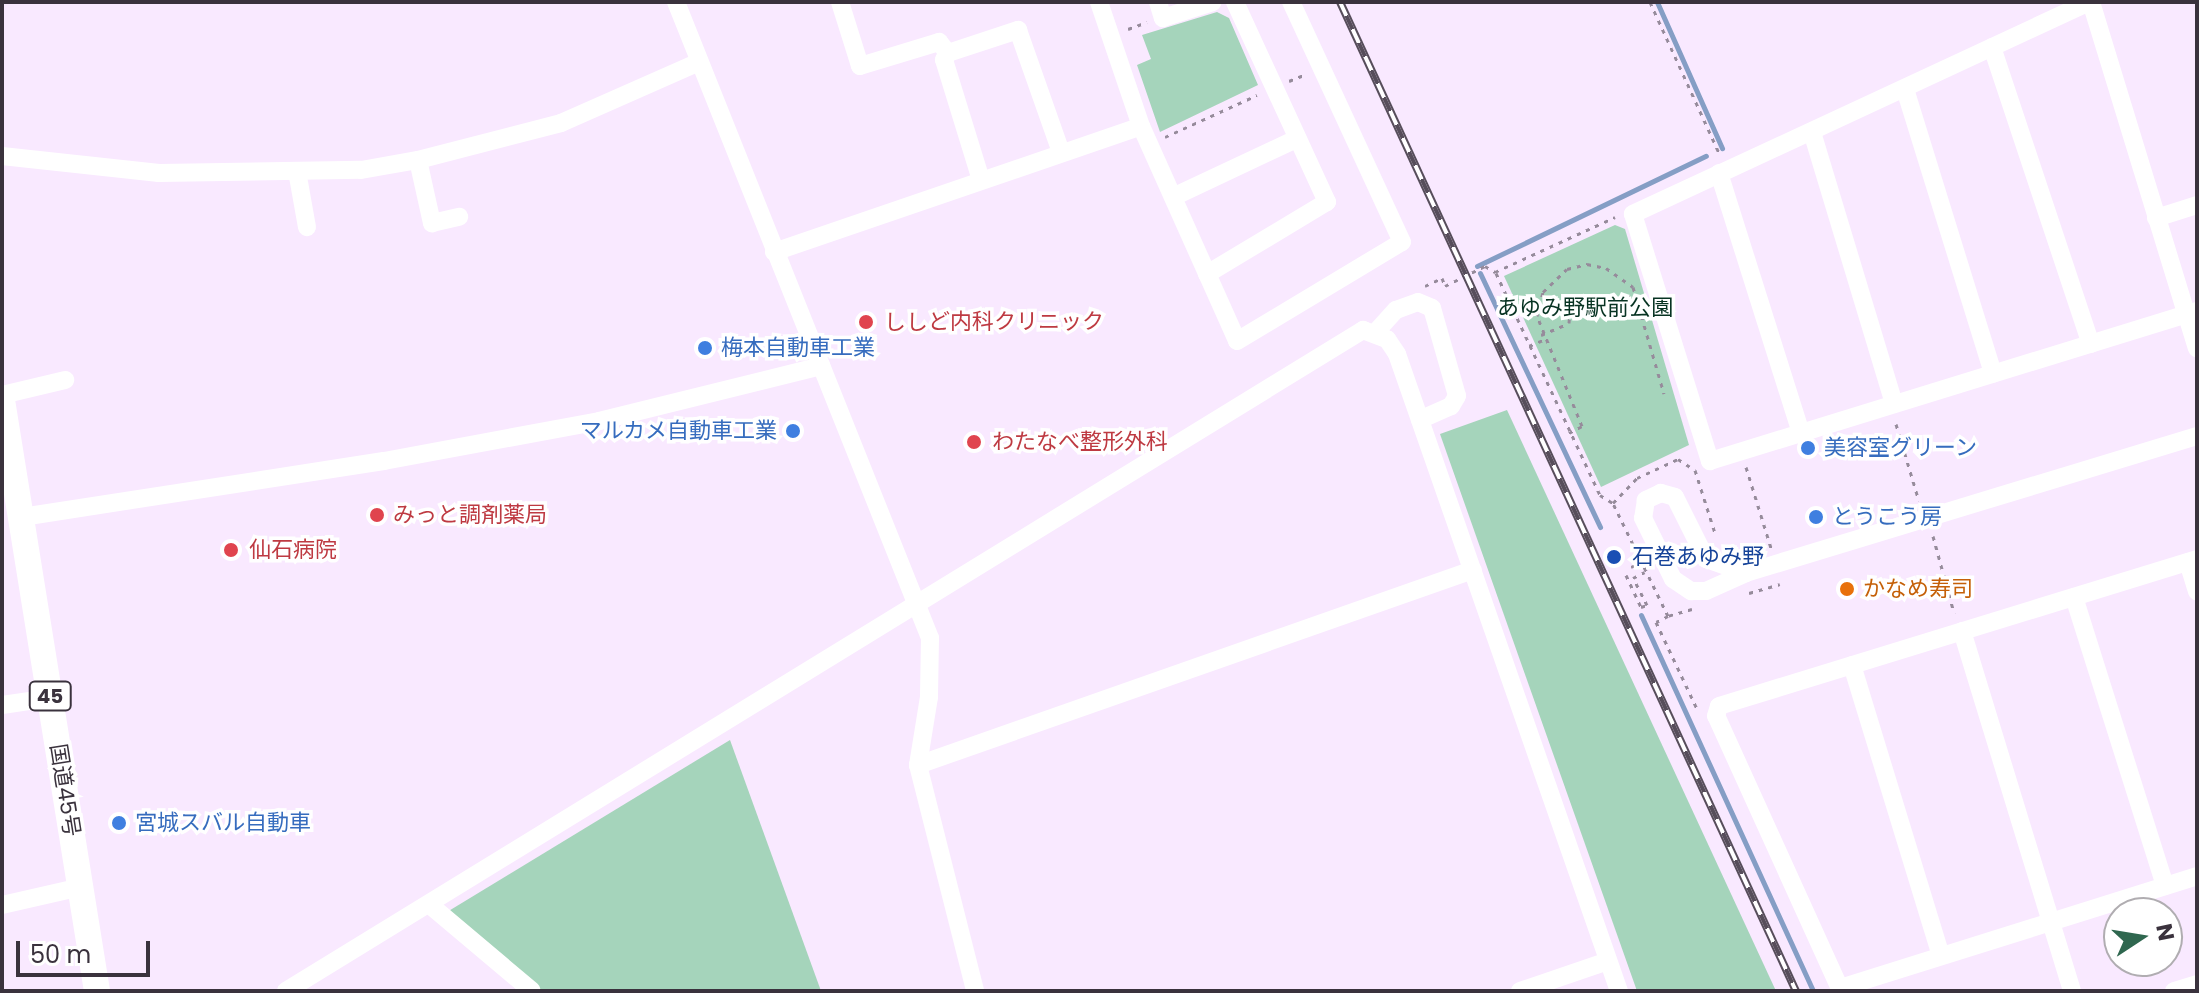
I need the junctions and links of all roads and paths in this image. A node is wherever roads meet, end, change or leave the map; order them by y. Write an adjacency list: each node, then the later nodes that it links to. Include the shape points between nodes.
1 (676, 2): 13 (street)
2 (840, 2): 12 (street, via 860,66 939,42)
3 (1099, 2): 10 (street)
4 (1213, 2): 9 (street)
5 (1235, 2): 15 (street)
6 (1291, 2): 14 (street)
7 (1650, 2): 25 (path)
8 (2090, 2): 11 (street); 31 (street)
9 (1160, 10): 10 (path)
10 (1110, 35): 17 (street)
11 (1992, 47): 16 (street); 41 (street)
12 (948, 53): 21 (street, via 1018,30); 26 (street, via 944,60)
13 (699, 62): 23 (street, via 561,123); 33 (street)
14 (1321, 67): 15 (path); 35 (street, via 1400,247 1237,341)
15 (1274, 87): 19 (street); 20 (path)
16 (1905, 89): 18 (street); 45 (street)
17 (1141, 126): 21 (street); 27 (street)
18 (1812, 132): 25 (street); 49 (street)
19 (1296, 139): 27 (street); 35 (street, via 1327,202)
20 (1158, 140)
21 (1061, 152): 26 (street)
22 (2, 156): 24 (street, via 159,173)
23 (418, 160): 24 (street, via 361,170); 30 (street, via 432,223)
24 (297, 171): 32 (street)
25 (1723, 171): 29 (street); 52 (street)
26 (981, 180): 33 (street)
27 (1173, 197): 35 (street)
28 (2197, 205): 31 (street)
29 (1633, 214): 34 (path); 54 (street, via 1710,461)
30 (459, 217)
31 (2156, 218): 38 (street)
32 (307, 227)
33 (774, 252): 44 (street)
34 (1495, 272): 36 (path, via 1485,266 1445,286 1442,278); 42 (path)
35 (1207, 274)
36 (1417, 289)
37 (1635, 294): 40 (path, via 1608,305 1595,296 1581,297 1570,307 1569,323); 40 (path, via 1606,268 1587,264 1567,269 1550,283 1538,305); 47 (path)
38 (2192, 312): 41 (street); 43 (street)
39 (1375, 333): 50 (street, via 1397,354); 50 (street, via 1396,310 1418,302 1432,308 1457,396 1451,406); 71 (street, via 1349,334)
40 (1542, 338): 42 (path); 51 (path, via 1582,426)
41 (2091, 344): 45 (street)
42 (1529, 346): 51 (path)
43 (2197, 348)
44 (821, 366): 57 (street, via 599,421); 71 (street)
45 (1993, 374): 49 (street)
46 (65, 380): 48 (street)
47 (1664, 394)
48 (2, 398): 57 (highway, 国道45号 / 45)
49 (1892, 404): 52 (street); 55 (path)
50 (1420, 420): 64 (street)
51 (1569, 433): 56 (path, via 1600,495)
52 (1801, 433): 54 (street)
53 (2197, 436): 66 (street)
54 (1741, 451): 59 (path)
55 (1920, 502)
56 (1613, 503)
57 (15, 523): 74 (highway, 国道45号 / 45)
58 (1933, 536): 72 (path)
59 (1771, 548)
60 (2192, 560): 69 (street); 70 (street)
61 (1640, 563): 63 (path)
62 (1711, 563): 66 (street); 68 (street); 68 (street, via 1681,502 1661,493 1646,500 1643,518 1673,579)
63 (1631, 567)
64 (1473, 570): 76 (street); 84 (street)
65 (1645, 572): 67 (path, via 1633,578 1647,605 1641,607)
66 (1746, 573): 68 (street)
67 (1626, 575)
68 (1697, 591)
69 (2197, 592)
70 (2074, 597): 72 (street); 78 (street)
71 (919, 605): 76 (street, via 932,664); 81 (street)
72 (1961, 631): 73 (street); 82 (street)
73 (1852, 665): 83 (street); 86 (street, via 1719,706 1716,716)
74 (50, 698): 75 (street); 79 (highway, 国道45号 / 45)
75 (2, 705)
76 (918, 765): 90 (street)
77 (2197, 876): 78 (street)
78 (2165, 886): 82 (street)
79 (81, 887): 80 (street); 87 (highway, 国道45号 / 45)
80 (2, 905)
81 (430, 905): 88 (street); 89 (street)
82 (2052, 922): 83 (street); 93 (street)
83 (1941, 956): 86 (street)
84 (1608, 961): 91 (street); 92 (street)
85 (2197, 984): 94 (street)
86 (1841, 989)
87 (97, 991)
88 (286, 991)
89 (532, 991)
90 (975, 991)
91 (1520, 991)
92 (1619, 991)
93 (2072, 991)
94 (2174, 991)

